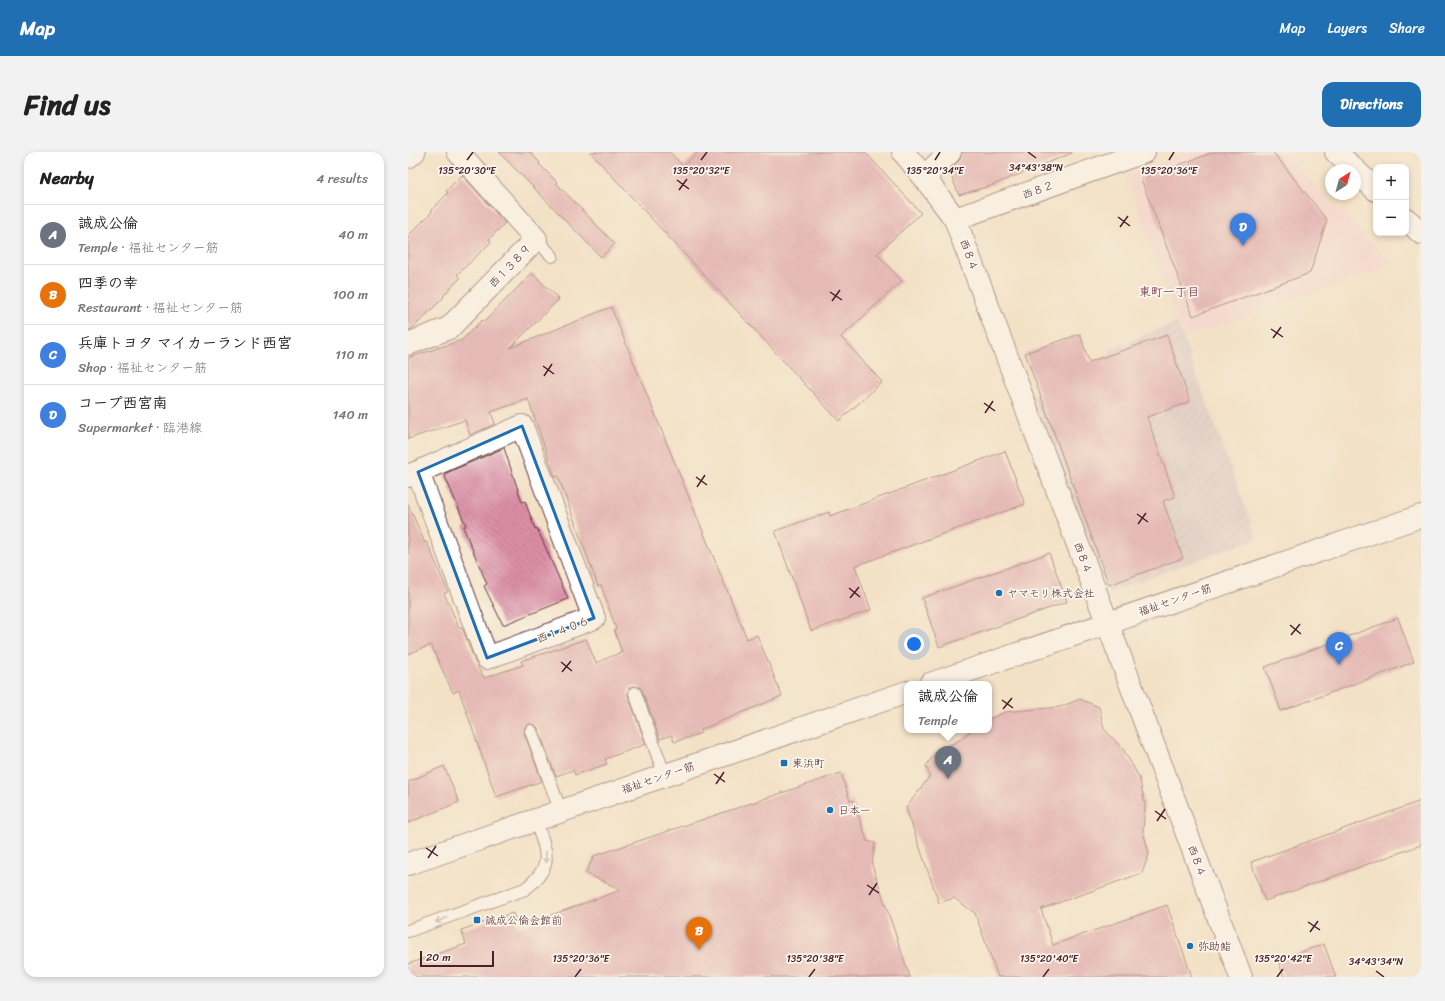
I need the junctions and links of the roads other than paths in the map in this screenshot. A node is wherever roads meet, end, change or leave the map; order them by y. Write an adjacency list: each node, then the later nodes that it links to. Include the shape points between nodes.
1 (414, 152): 7 (street)
2 (458, 152): 16 (street, 西１３８９)
3 (903, 152): 11 (street, 西８４)
4 (950, 152): 11 (street)
5 (1144, 152): 8 (street, 西８２)
6 (1336, 152): 9 (street)
7 (408, 157)
8 (1098, 160): 13 (street, 西８２)
9 (1349, 164)
10 (1361, 176): 12 (street)
11 (924, 177): 13 (street, 西８４)
12 (1373, 187)
13 (955, 219): 21 (street, 西８４)
14 (1409, 222): 15 (street)
15 (1421, 233)
16 (536, 239): 17 (lane); 18 (street, 西１３８９, via 449,328)
17 (552, 256)
18 (408, 344)
19 (413, 474): 19 (street, 西１４０６, via 522,426 594,618 487,658)
20 (1421, 516): 21 (street, 福祉センター筋)
21 (1107, 623): 22 (street, 福祉センター筋); 31 (street, 西８４)
22 (939, 681)
23 (635, 693): 26 (lane)
24 (904, 693): 26 (street, 福祉センター筋)
25 (531, 731): 27 (lane)
26 (665, 776): 27 (street, 福祉センター筋)
27 (561, 812): 28 (street, 福祉センター筋)
28 (536, 820): 29 (street, 福祉センター筋); 30 (lane, one-way to 30, via 546,848 547,862 534,882 525,889)
29 (408, 864)
30 (408, 931)
31 (1241, 977)

